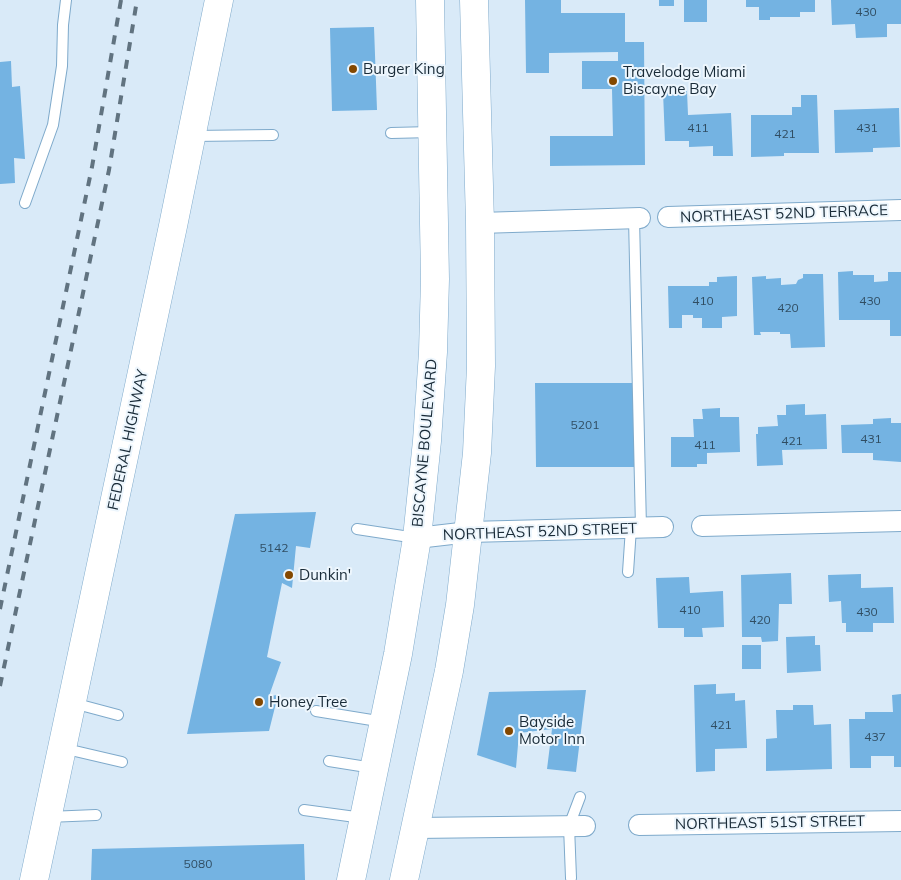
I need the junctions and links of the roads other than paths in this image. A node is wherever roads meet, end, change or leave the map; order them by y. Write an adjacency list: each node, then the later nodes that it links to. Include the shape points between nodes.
1 (66, 0): 9 (lane, via 62,66 53,125)
2 (219, 0): 8 (main road, FEDERAL HIGHWAY)
3 (430, 0): 5 (main road, BISCAYNE BOULEVARD)
4 (474, 0): 13 (main road)
5 (433, 132): 6 (lane); 20 (main road, BISCAYNE BOULEVARD, via 433,352)
6 (391, 133)
7 (273, 135): 8 (lane)
8 (191, 136): 22 (main road, FEDERAL HIGHWAY)
9 (25, 203)
10 (901, 210): 11 (street, NORTHEAST 52ND TERRACE)
11 (668, 217)
12 (637, 218): 13 (street); 17 (lane)
13 (480, 223): 19 (main road, via 481,366)
14 (901, 521): 15 (street)
15 (702, 526)
16 (663, 527): 17 (street, NORTHEAST 52ND STREET)
17 (636, 528): 19 (street, NORTHEAST 52ND STREET); 21 (lane)
18 (357, 529): 20 (lane)
19 (469, 532): 20 (street, NORTHEAST 52ND STREET); 38 (main road, via 452,652)
20 (417, 538): 25 (main road, BISCAYNE BOULEVARD)
21 (628, 572)
22 (72, 702): 24 (lane); 26 (main road, FEDERAL HIGHWAY)
23 (316, 711): 25 (lane)
24 (118, 715)
25 (384, 722): 29 (main road, BISCAYNE BOULEVARD)
26 (62, 748): 28 (lane); 33 (main road, FEDERAL HIGHWAY)
27 (329, 761): 29 (lane)
28 (122, 762)
29 (374, 768): 34 (main road, BISCAYNE BOULEVARD)
30 (580, 797): 37 (lane)
31 (304, 810): 34 (lane)
32 (96, 815): 33 (lane)
33 (48, 817): 40 (main road, FEDERAL HIGHWAY)
34 (364, 818): 41 (main road, BISCAYNE BOULEVARD)
35 (901, 821): 36 (street, NORTHEAST 51ST STREET)
36 (639, 825)
37 (577, 826): 38 (street); 39 (lane)
38 (415, 828): 42 (main road)
39 (571, 878)
40 (34, 880)
41 (351, 880)
42 (404, 880)

